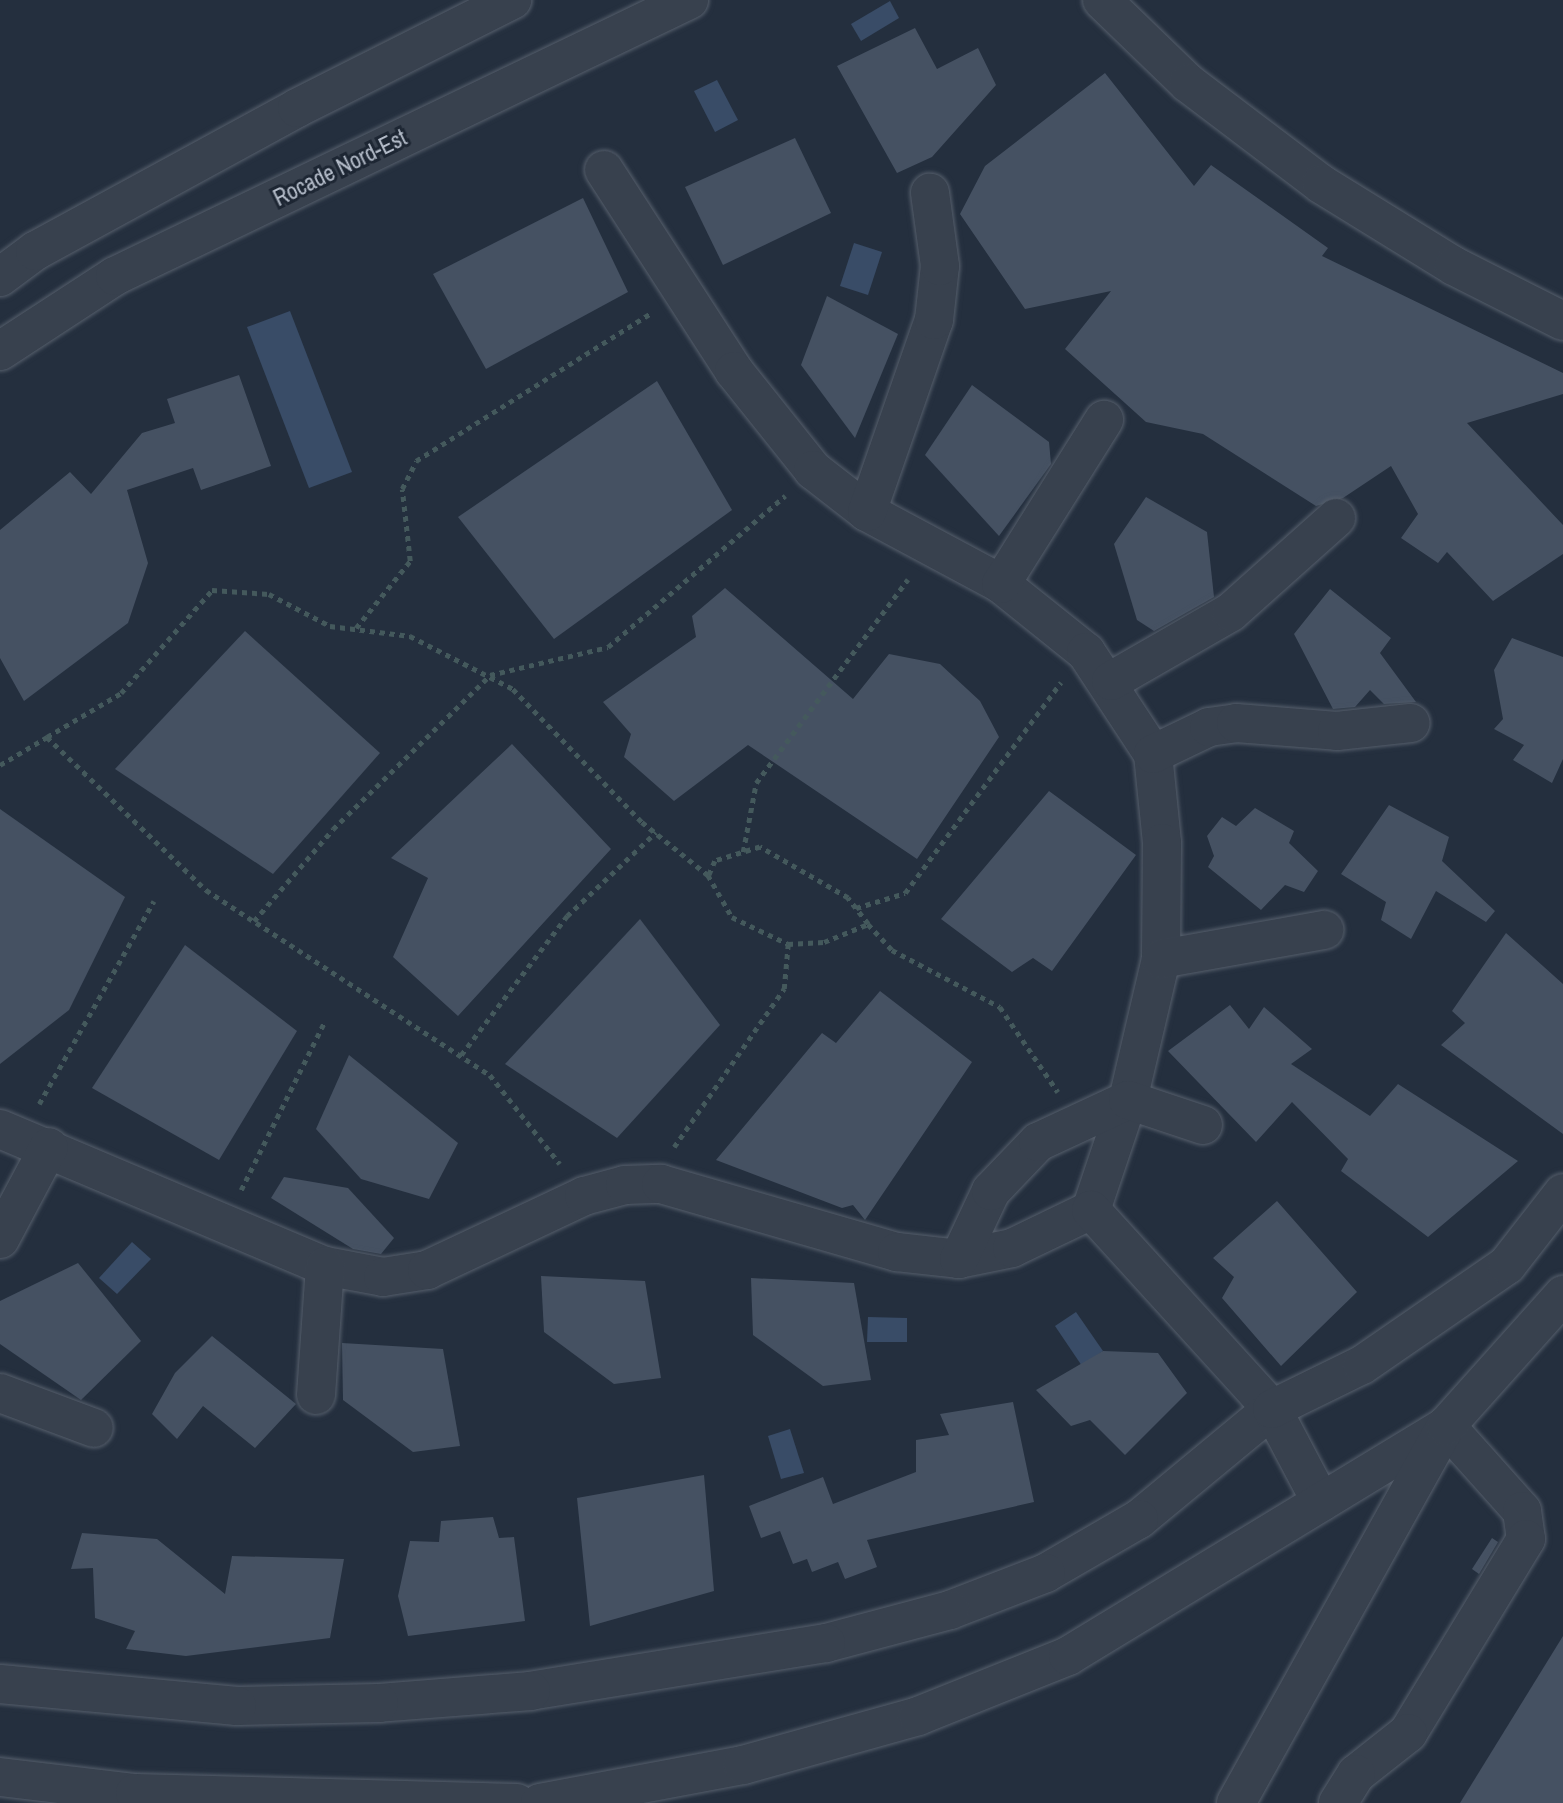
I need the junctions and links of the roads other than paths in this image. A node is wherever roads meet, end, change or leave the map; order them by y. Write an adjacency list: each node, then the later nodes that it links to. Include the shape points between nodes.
1 (512, 0): 6 (street, via 285,114 35,251)
2 (689, 0): 8 (street, Rocade Nord-Est, via 115,276)
3 (1102, 0): 7 (street, via 1188,83 1321,184 1454,266)
4 (604, 170): 10 (street, via 772,424 813,470)
5 (930, 193): 10 (street, via 940,266 934,320)
6 (0, 277)
7 (1563, 321)
8 (0, 351)
9 (1104, 420): 12 (street)
10 (867, 512): 12 (street)
11 (1336, 518): 13 (street, via 1231,612)
12 (1001, 584): 13 (street, via 1086,652)
13 (1111, 681): 15 (street)
14 (1411, 723): 15 (street, via 1336,731 1236,723 1209,727)
15 (1153, 754): 17 (street, via 1162,843)
16 (1324, 930): 17 (street)
17 (1161, 959): 18 (street)
18 (1128, 1100): 19 (street); 22 (street); 24 (street, via 1038,1142 1010,1166 991,1191)
19 (1203, 1125)
20 (23, 1137): 23 (street); 25 (street)
21 (1563, 1193): 29 (street, via 1507,1265 1362,1366)
22 (1091, 1210): 24 (street, via 1012,1248); 29 (street)
23 (0, 1239)
24 (959, 1259): 25 (street, via 897,1252 661,1184 584,1196 427,1270 383,1277)
25 (326, 1266): 28 (street)
26 (1563, 1295): 30 (street)
27 (0, 1393): 31 (street)
28 (316, 1395)
29 (1272, 1409): 32 (street); 33 (street, via 1139,1519 1046,1573 950,1610 826,1643 531,1691 379,1703 237,1706)
30 (1446, 1426): 32 (street); 38 (street); 39 (street, via 1522,1511 1526,1539 1408,1733 1356,1774)
31 (94, 1428)
32 (1321, 1502): 37 (street, via 1068,1656 918,1716 743,1765)
33 (0, 1684)
34 (0, 1777): 35 (street, via 135,1793)
35 (265, 1800): 36 (street)
36 (517, 1803)
37 (540, 1803)
38 (1236, 1803)
39 (1338, 1803)

